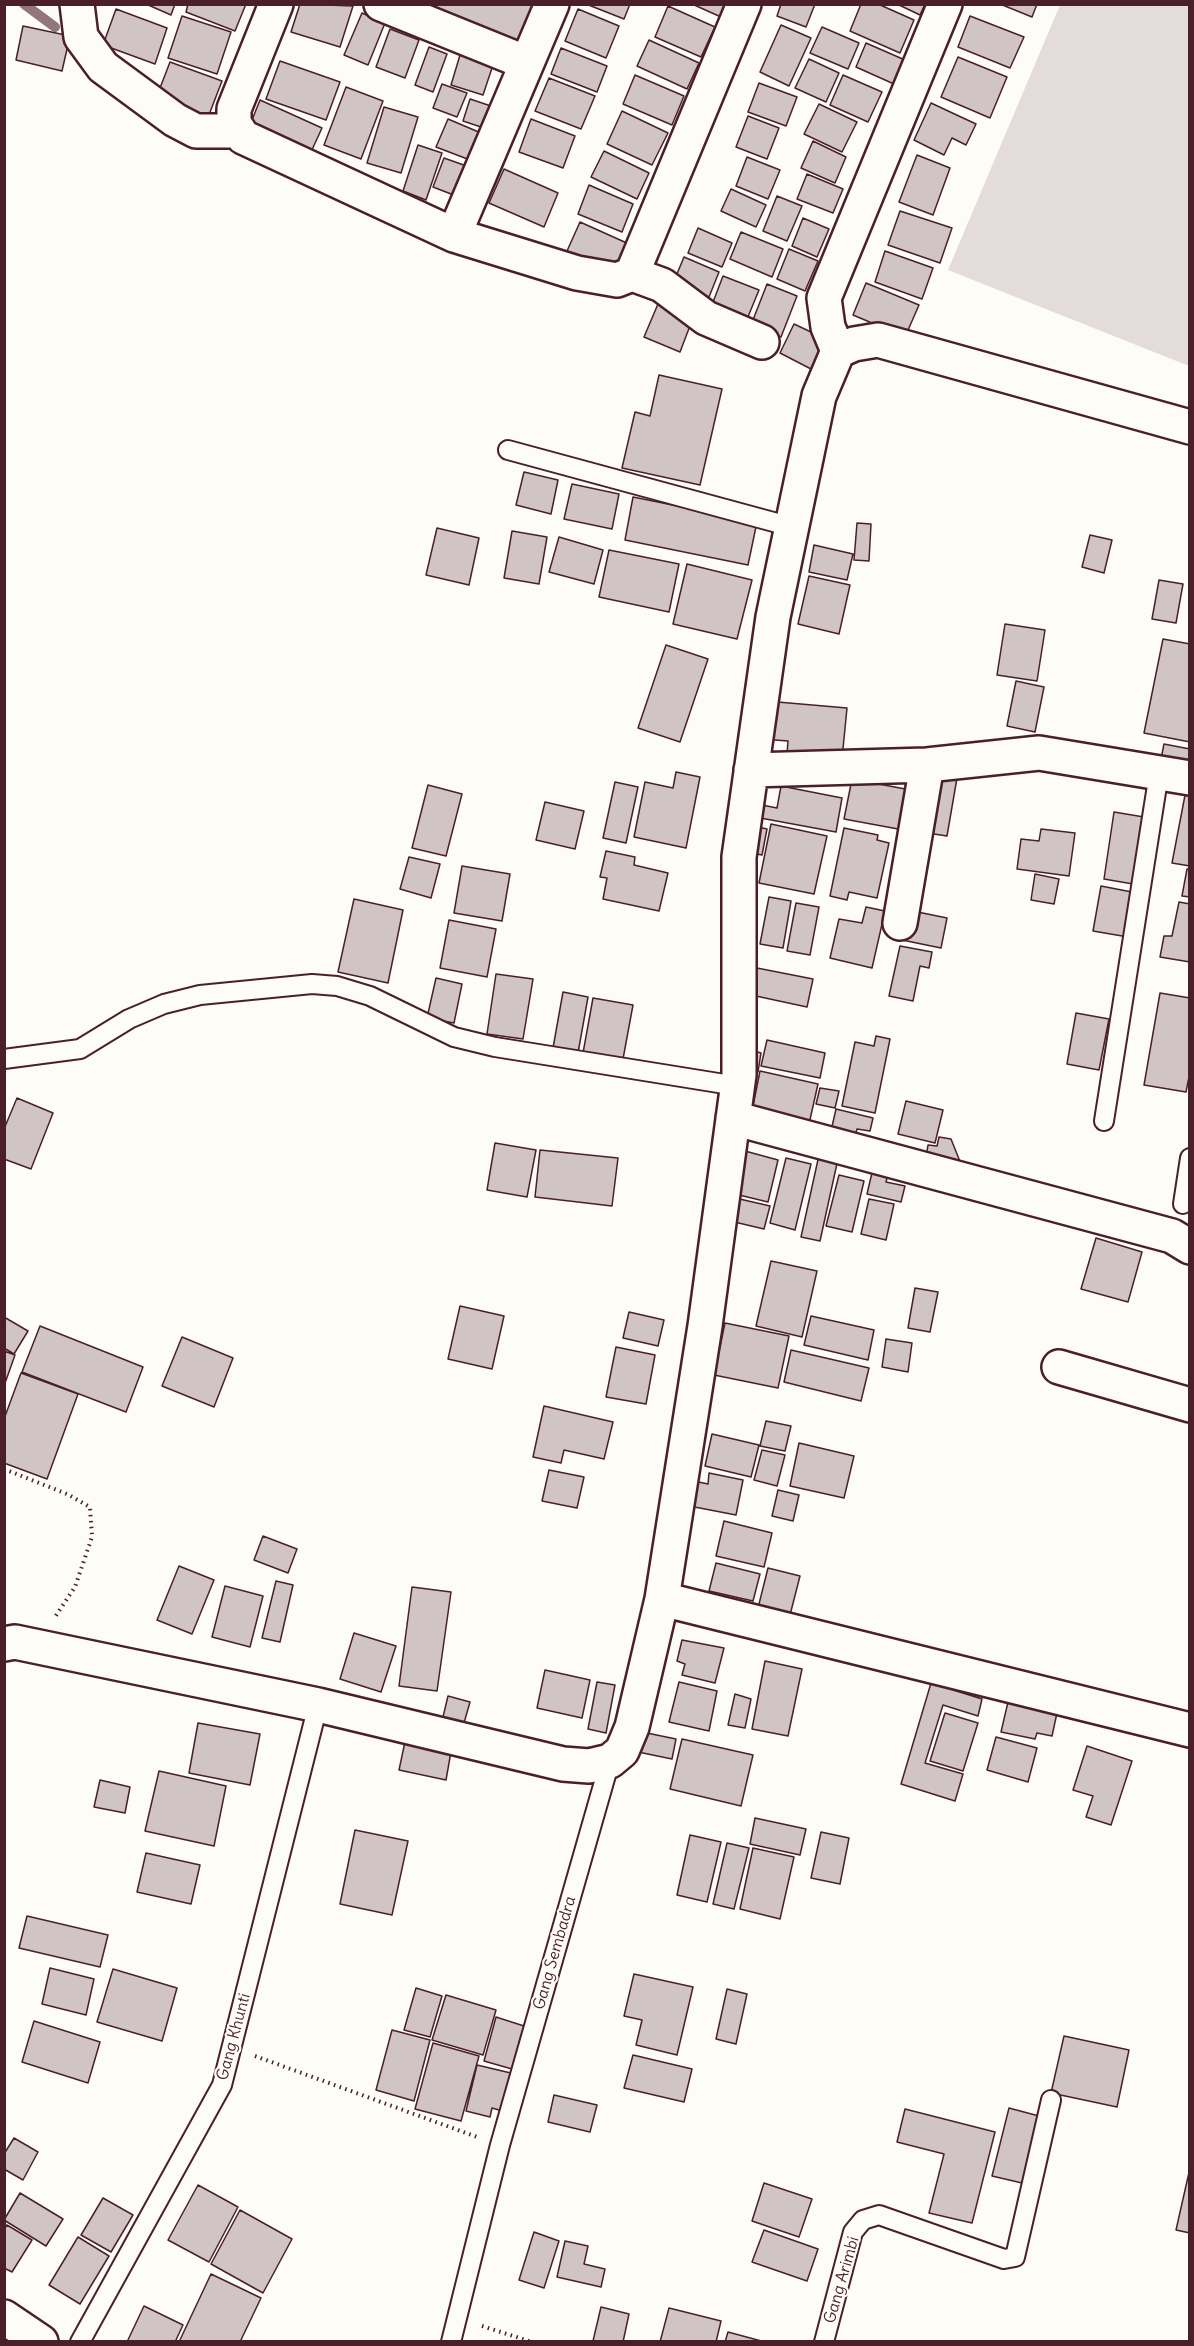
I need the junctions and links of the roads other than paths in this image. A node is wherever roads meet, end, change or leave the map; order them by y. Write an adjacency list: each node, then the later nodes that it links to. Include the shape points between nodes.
1 (77, 4): 8 (street, via 81,37 103,67 196,130)
2 (276, 4): 8 (street, via 234,108)
3 (381, 4): 7 (street)
4 (552, 4): 7 (street)
5 (744, 4): 10 (street)
6 (945, 4): 12 (street, via 824,298 828,327)
7 (528, 63): 9 (street)
8 (237, 131): 9 (street)
9 (454, 235): 10 (street, via 577,273 617,280)
10 (632, 274): 11 (street, via 662,285 706,318)
11 (762, 342)
12 (838, 351): 13 (street, via 878,340); 15 (street, via 819,396)
13 (1190, 427)
14 (508, 450): 15 (lane)
15 (792, 527): 17 (street, via 773,617)
16 (927, 765): 17 (street); 18 (street, via 1039,753); 19 (street)
17 (752, 770): 21 (street, via 739,857)
18 (1174, 776): 23 (lane)
19 (900, 923)
20 (4, 1059): 21 (lane, via 80,1049 129,1019 164,1004 200,995 312,984 337,986 370,996 454,1037)
21 (737, 1086): 22 (street)
22 (733, 1118): 26 (street, via 1172,1236); 29 (street)
23 (1104, 1121)
24 (1190, 1158): 25 (lane)
25 (1184, 1204)
26 (1190, 1246)
27 (1059, 1367): 28 (street)
28 (1190, 1405)
29 (662, 1599): 32 (street); 33 (street, via 632,1727 622,1751)
30 (10, 1643): 31 (street)
31 (318, 1705): 33 (street, via 563,1764 589,1767); 37 (lane, Gang Khunti, via 222,2085)
32 (1190, 1730)
33 (610, 1761): 38 (lane, Gang Sembadra, via 500,2145)
34 (1051, 2100): 39 (lane, Gang Arimbi, via 1016,2255 1012,2259 879,2215 863,2220 853,2232)
35 (4, 2317): 36 (street)
36 (41, 2342)
37 (80, 2342)
38 (451, 2342)
39 (825, 2342)

